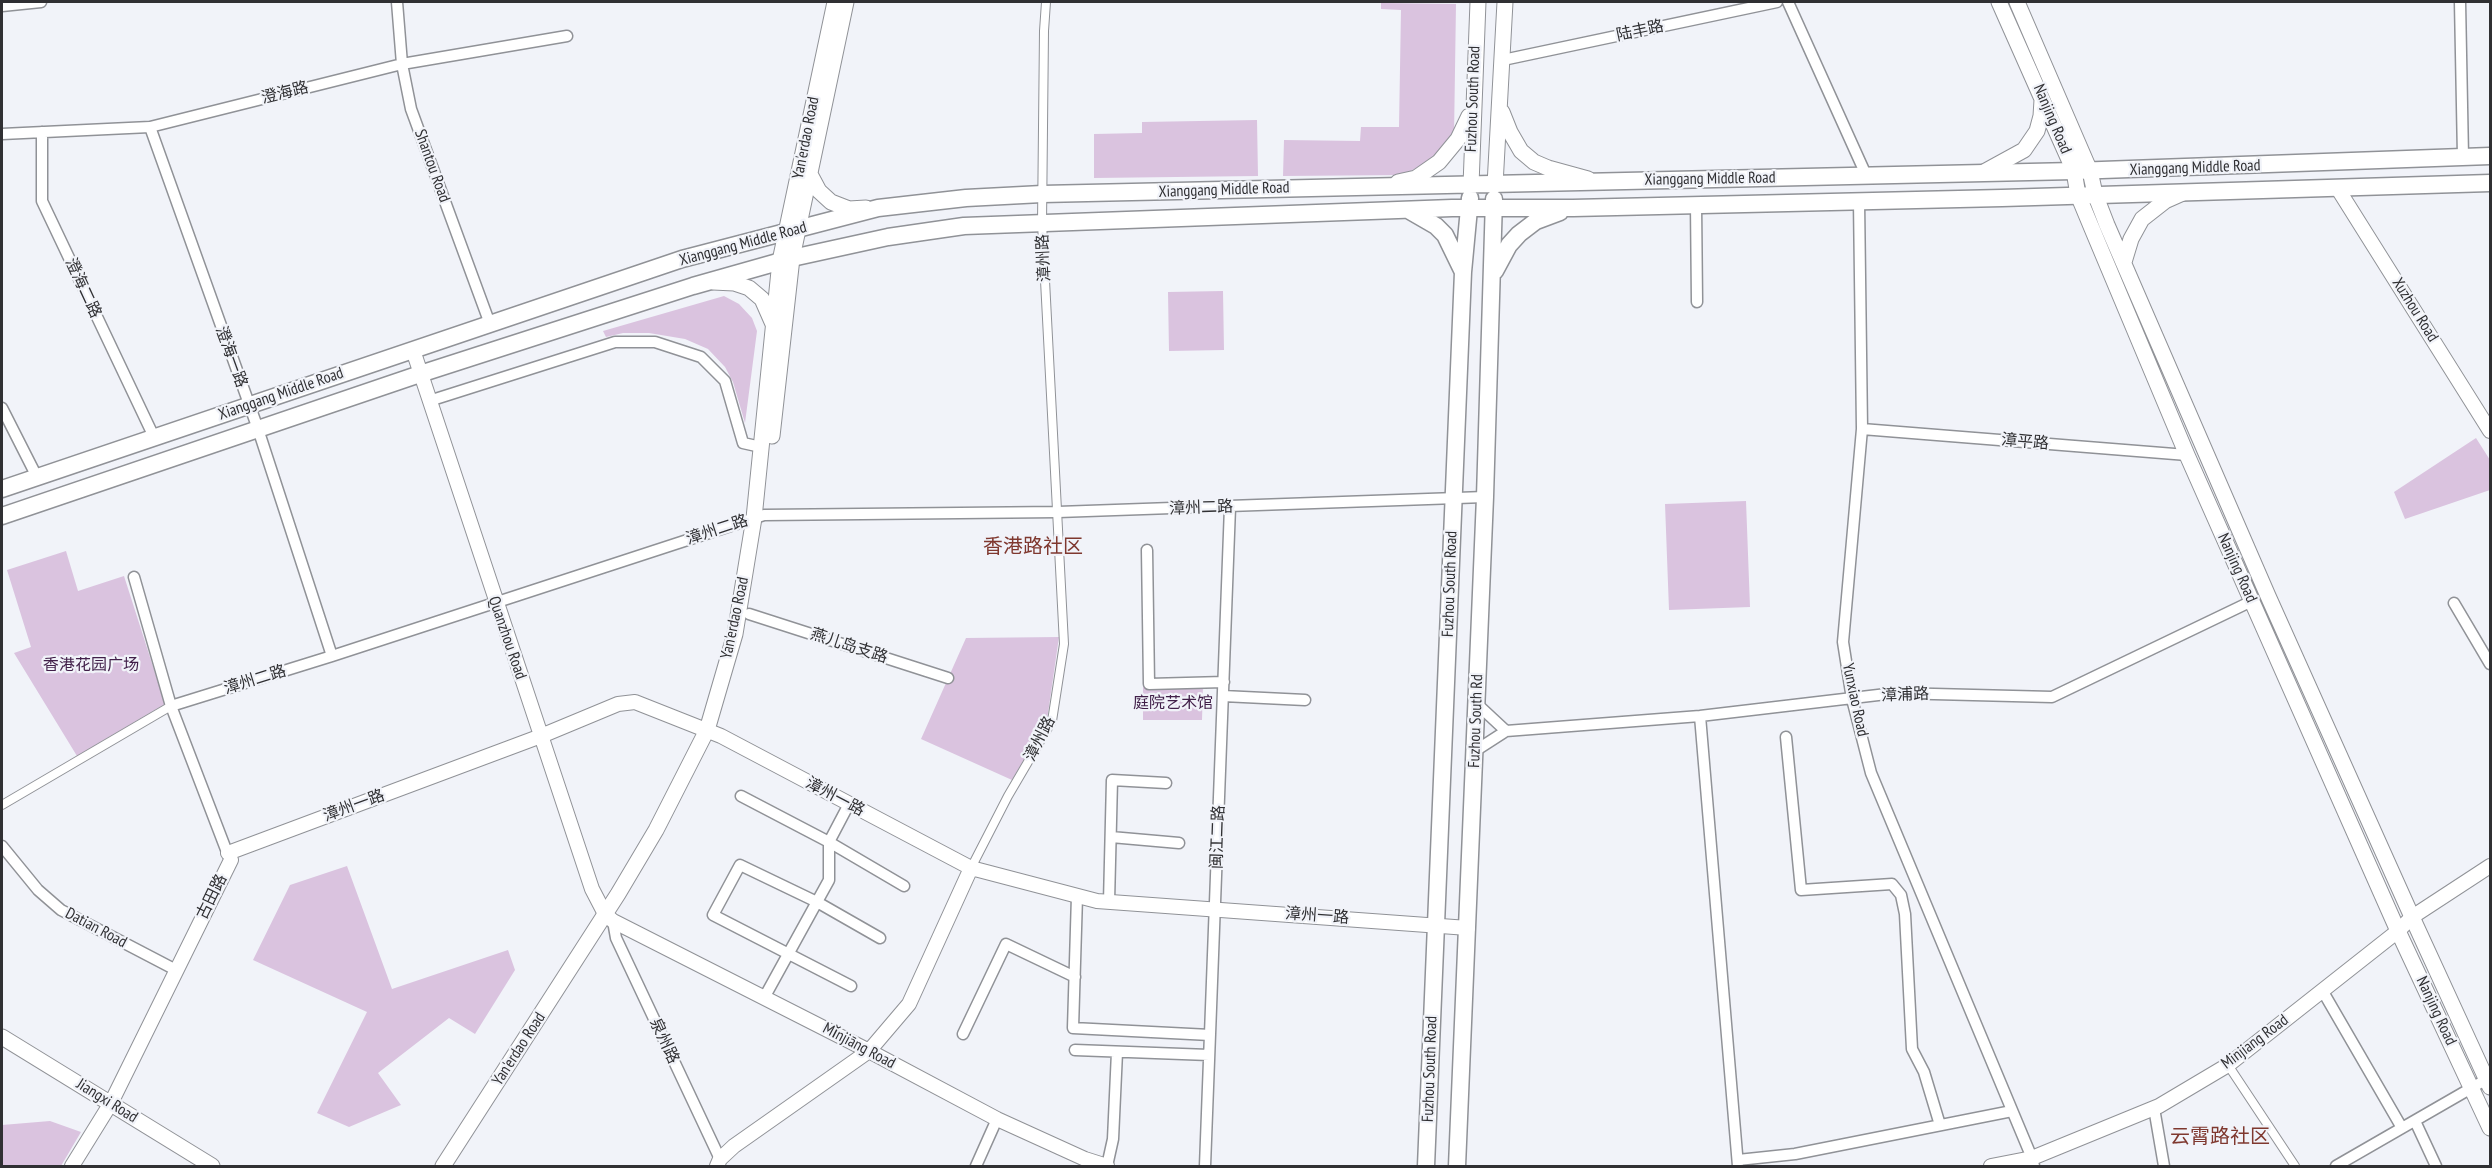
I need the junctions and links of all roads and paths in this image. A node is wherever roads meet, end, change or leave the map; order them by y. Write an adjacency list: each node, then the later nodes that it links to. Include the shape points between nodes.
1 (41, 2): 13 (street)
2 (397, 2): 16 (street, Shantou Road)
3 (835, 2): 46 (main road, Yan'erdao Road)
4 (846, 2): 27 (main road, Yan'erdao Road)
5 (1046, 2): 36 (street, 漳州路)
6 (1478, 2): 18 (main road, Fuzhou South Road)
7 (1505, 2): 15 (main road, Fuzhou South Road)
8 (1777, 2): 15 (street, 陆丰路)
9 (1788, 2): 28 (street)
10 (1999, 2): 17 (main road, Nanjing Road)
11 (2017, 2): 25 (main road, Nanjing Road)
12 (2460, 2): 24 (street)
13 (2, 6)
14 (567, 36): 16 (street, 澄海路)
15 (1503, 60): 19 (main road, Fuzhou South Road)
16 (402, 64): 20 (street, 澄海路); 53 (street, Shantou Road, via 411,109)
17 (2042, 94): 25 (main road, Nanjing Road); 26 (main road, via 2041,116 2031,140 2015,157)
18 (1472, 108): 31 (main road, via 1458,139 1438,162 1416,178); 32 (main road, Fuzhou South Road)
19 (1501, 110): 29 (main road, via 1521,151 1534,162); 33 (main road, Fuzhou South Road)
20 (150, 127): 21 (street, 澄海路); 58 (street, 澄海一路)
21 (42, 132): 22 (street, 澄海路); 63 (street, 澄海二路, via 42,201)
22 (2, 134)
23 (2490, 156): 24 (main road, Xianggang Middle Road)
24 (2463, 157): 25 (main road, Xianggang Middle Road)
25 (2082, 171): 26 (main road, Xianggang Middle Road); 37 (main road, Nanjing Road)
26 (1982, 173): 28 (main road, Xianggang Middle Road)
27 (810, 176): 40 (main road, via 831,202 849,209); 46 (main road, Yan'erdao Road)
28 (1867, 177): 29 (main road, Xianggang Middle Road)
29 (1593, 181): 33 (main road, Xianggang Middle Road)
30 (2490, 183): 34 (main road, Xianggang Middle Road)
31 (1384, 185): 32 (main road, Xianggang Middle Road); 36 (main road, Xianggang Middle Road)
32 (1471, 185): 33 (main road, Xianggang Middle Road); 41 (main road, Fuzhou South Road)
33 (1495, 185): 42 (main road, Fuzhou South Road)
34 (2338, 189): 35 (main road, Xianggang Middle Road); 62 (street, Xuzhou Road)
35 (2186, 192): 37 (main road, Xianggang Middle Road); 48 (main road, via 2165,201 2142,219)
36 (1042, 194): 40 (main road, Xianggang Middle Road); 45 (street, 漳州路)
37 (2087, 194): 38 (main road, Xianggang Middle Road); 48 (main road, Nanjing Road); 65 (main road, Nanjing Road)
38 (1859, 201): 39 (main road, Xianggang Middle Road); 61 (street, Yunxiao Road)
39 (1696, 204): 43 (main road, Xianggang Middle Road); 52 (street)
40 (878, 208): 46 (main road, Xianggang Middle Road)
41 (1470, 208): 42 (main road, Xianggang Middle Road); 44 (main road, Xianggang Middle Road); 49 (main road, Fuzhou South Road)
42 (1494, 208): 43 (main road, Xianggang Middle Road); 50 (main road, Fuzhou South Road)
43 (1573, 208): 50 (main road, via 1536,220 1519,234)
44 (1409, 210): 45 (main road, Xianggang Middle Road); 49 (main road, via 1445,235)
45 (1042, 223): 47 (main road, Xianggang Middle Road, via 964,226 888,237); 71 (street, 漳州路)
46 (791, 231): 47 (main road, Yan'erdao Road); 53 (main road, Xianggang Middle Road, via 682,260)
47 (786, 259): 51 (main road, Xianggang Middle Road); 54 (main road, Yan'erdao Road); 73 (main road, Yan'erdao Road)
48 (2124, 262): 112 (main road, Nanjing Road)
49 (1463, 273): 69 (main road, Fuzhou South Road)
50 (1493, 275): 68 (main road, Fuzhou South Rd)
51 (707, 282): 54 (main road, via 749,288 762,299); 56 (main road, Xianggang Middle Road)
52 (1697, 302)
53 (490, 324): 55 (main road, Xianggang Middle Road)
54 (774, 327): 64 (main road, Yan'erdao Road)
55 (412, 350): 56 (street, Quanzhou Road); 58 (main road, Xianggang Middle Road)
56 (420, 374): 57 (street, Quanzhou Road); 60 (main road, Xianggang Middle Road)
57 (429, 401): 64 (street, via 615,342 655,342 701,357 725,381 743,443); 77 (street, Quanzhou Road)
58 (249, 405): 60 (street, 澄海一路); 63 (main road, Xianggang Middle Road)
59 (2, 408): 66 (street)
60 (258, 429): 72 (main road, Xianggang Middle Road); 80 (street, 澄海一路)
61 (1862, 429): 65 (street, 漳平路); 85 (street, Yunxiao Road, via 1843,642)
62 (2490, 430)
63 (154, 437): 66 (main road, Xianggang Middle Road)
64 (761, 447): 73 (main road, Yan'erdao Road)
65 (2187, 455): 76 (main road, Nanjing Road)
66 (37, 477): 67 (main road, Xianggang Middle Road)
67 (2, 489)
68 (1485, 497): 69 (street, 漳州二路); 87 (main road, Fuzhou South Rd)
69 (1454, 498): 70 (street, 漳州二路); 113 (main road, Fuzhou South Road)
70 (1230, 507): 71 (street, 漳州二路); 83 (street, 闽江二路)
71 (1058, 512): 73 (street, 漳州二路); 105 (street, 漳州路, via 1064,644 1052,721)
72 (2, 516)
73 (759, 516): 77 (street, 漳州二路); 79 (main road, Yan'erdao Road); 90 (main road, Yan'erdao Road)
74 (1147, 550): 83 (street, via 1149,684)
75 (134, 577): 88 (street, 古田路)
76 (2252, 601): 85 (street, 漳浦路, via 2052,697 1895,693); 115 (main road, Nanjing Road)
77 (495, 603): 80 (street, 漳州二路); 92 (street, Quanzhou Road)
78 (2454, 603): 81 (street)
79 (749, 614): 82 (street, 燕儿岛支路); 90 (main road, Yan'erdao Road)
80 (332, 656): 88 (street, 漳州二路)
81 (2489, 659)
82 (948, 678)
83 (1224, 682): 84 (street, 闽江二路)
84 (1223, 696): 86 (street); 110 (street, 闽江二路)
85 (1852, 699): 89 (street, 漳浦路); 135 (street, Yunxiao Road, via 1871,773)
86 (1305, 700)
87 (1477, 704): 91 (street); 94 (main road, Fuzhou South Rd)
88 (171, 706): 98 (street, 漳州二路); 103 (street, 古田路)
89 (1700, 716): 91 (street, 漳浦路); 143 (street)
90 (711, 731): 92 (street, 漳州一路, via 635,702 618,704); 97 (street, 漳州一路); 111 (main road, Yan'erdao Road, via 668,827)
91 (1506, 731): 94 (street)
92 (541, 736): 103 (street, 漳州一路); 111 (street, Quanzhou Road, via 592,889)
93 (1786, 736): 138 (street, via 1801,890 1892,884 1901,895 1912,1049 1924,1072)
94 (1475, 751): 114 (main road, Fuzhou South Rd)
95 (1166, 783): 99 (street, via 1112,780)
96 (741, 796): 100 (street)
97 (849, 804): 100 (street); 105 (street, 漳州一路)
98 (2, 805)
99 (1111, 837): 101 (street); 109 (street)
100 (829, 842): 106 (street); 108 (street, via 829,880)
101 (1179, 843)
102 (2, 846): 118 (street, Datian Road, via 38,890 61,910)
103 (229, 856): 118 (street, 古田路)
104 (2490, 866): 112 (street, Minjiang Road)
105 (971, 868): 107 (street, 漳州一路); 127 (street, 漳州路, via 909,1004)
106 (904, 886)
107 (1077, 896): 109 (street, 漳州一路); 119 (street)
108 (817, 902): 116 (street); 117 (street); 117 (street, via 740,864 713,915)
109 (1109, 902): 110 (street, 漳州一路)
110 (1215, 909): 113 (street, 漳州一路); 124 (street, 闽江二路)
111 (609, 917): 122 (street, Mǐnjiāng Road); 142 (street, 泉州路); 146 (main road, Yan'erdao Road); 147 (main road, Yan'erdao Road)
112 (2412, 917): 115 (street, Minjiang Road); 131 (main road, Nanjing Road)
113 (1437, 925): 114 (street, 漳州一路); 151 (main road, Fuzhou South Road)
114 (1468, 928): 152 (main road, Fuzhou South Rd)
115 (2398, 931): 121 (street, Minjiang Road); 132 (main road, Nanjing Road)
116 (880, 938)
117 (788, 954): 120 (street); 122 (street)
118 (176, 970): 133 (street, 古田路)
119 (1075, 977): 123 (street, via 1006,944); 124 (street, via 1073,1028)
120 (851, 987)
121 (2322, 990): 130 (street, Minjiang Road); 139 (street)
122 (764, 998): 127 (street, Mǐnjiāng Road)
123 (963, 1034)
124 (1210, 1035): 129 (street, 闽江二路)
125 (2, 1036): 133 (main road, Jiangxi Road)
126 (1075, 1050): 128 (street)
127 (869, 1051): 136 (street, Mǐnjiāng Road); 142 (street, 漳州路, via 734,1146)
128 (1117, 1052): 129 (street); 149 (street, via 1113,1139)
129 (1209, 1056): 150 (street, 闽江二路)
130 (2228, 1065): 134 (street, Minjiang Road); 155 (street)
131 (2489, 1083): 132 (street)
132 (2472, 1087): 137 (street); 140 (main road, Nanjing Road)
133 (111, 1102): 144 (street, 古田路); 145 (main road, Jiangxi Road)
134 (2154, 1108): 141 (street, Minjiang Road); 154 (street)
135 (2012, 1111): 138 (street); 141 (street, Yunxiao Road)
136 (997, 1119): 148 (street); 149 (street, Mǐnjiāng Road)
137 (2415, 1121): 139 (street); 157 (street)
138 (1940, 1125): 143 (street)
139 (2402, 1128): 156 (street)
140 (2490, 1128)
141 (2033, 1162): 153 (street, Minjiang Road)
142 (718, 1163)
143 (1738, 1163)
144 (72, 1167)
145 (212, 1167)
146 (443, 1167)
147 (455, 1167)
148 (976, 1167)
149 (1107, 1167)
150 (1205, 1167)
151 (1426, 1167)
152 (1457, 1167)
153 (1991, 1167)
154 (2164, 1167)
155 (2295, 1167)
156 (2336, 1167)
157 (2436, 1167)

